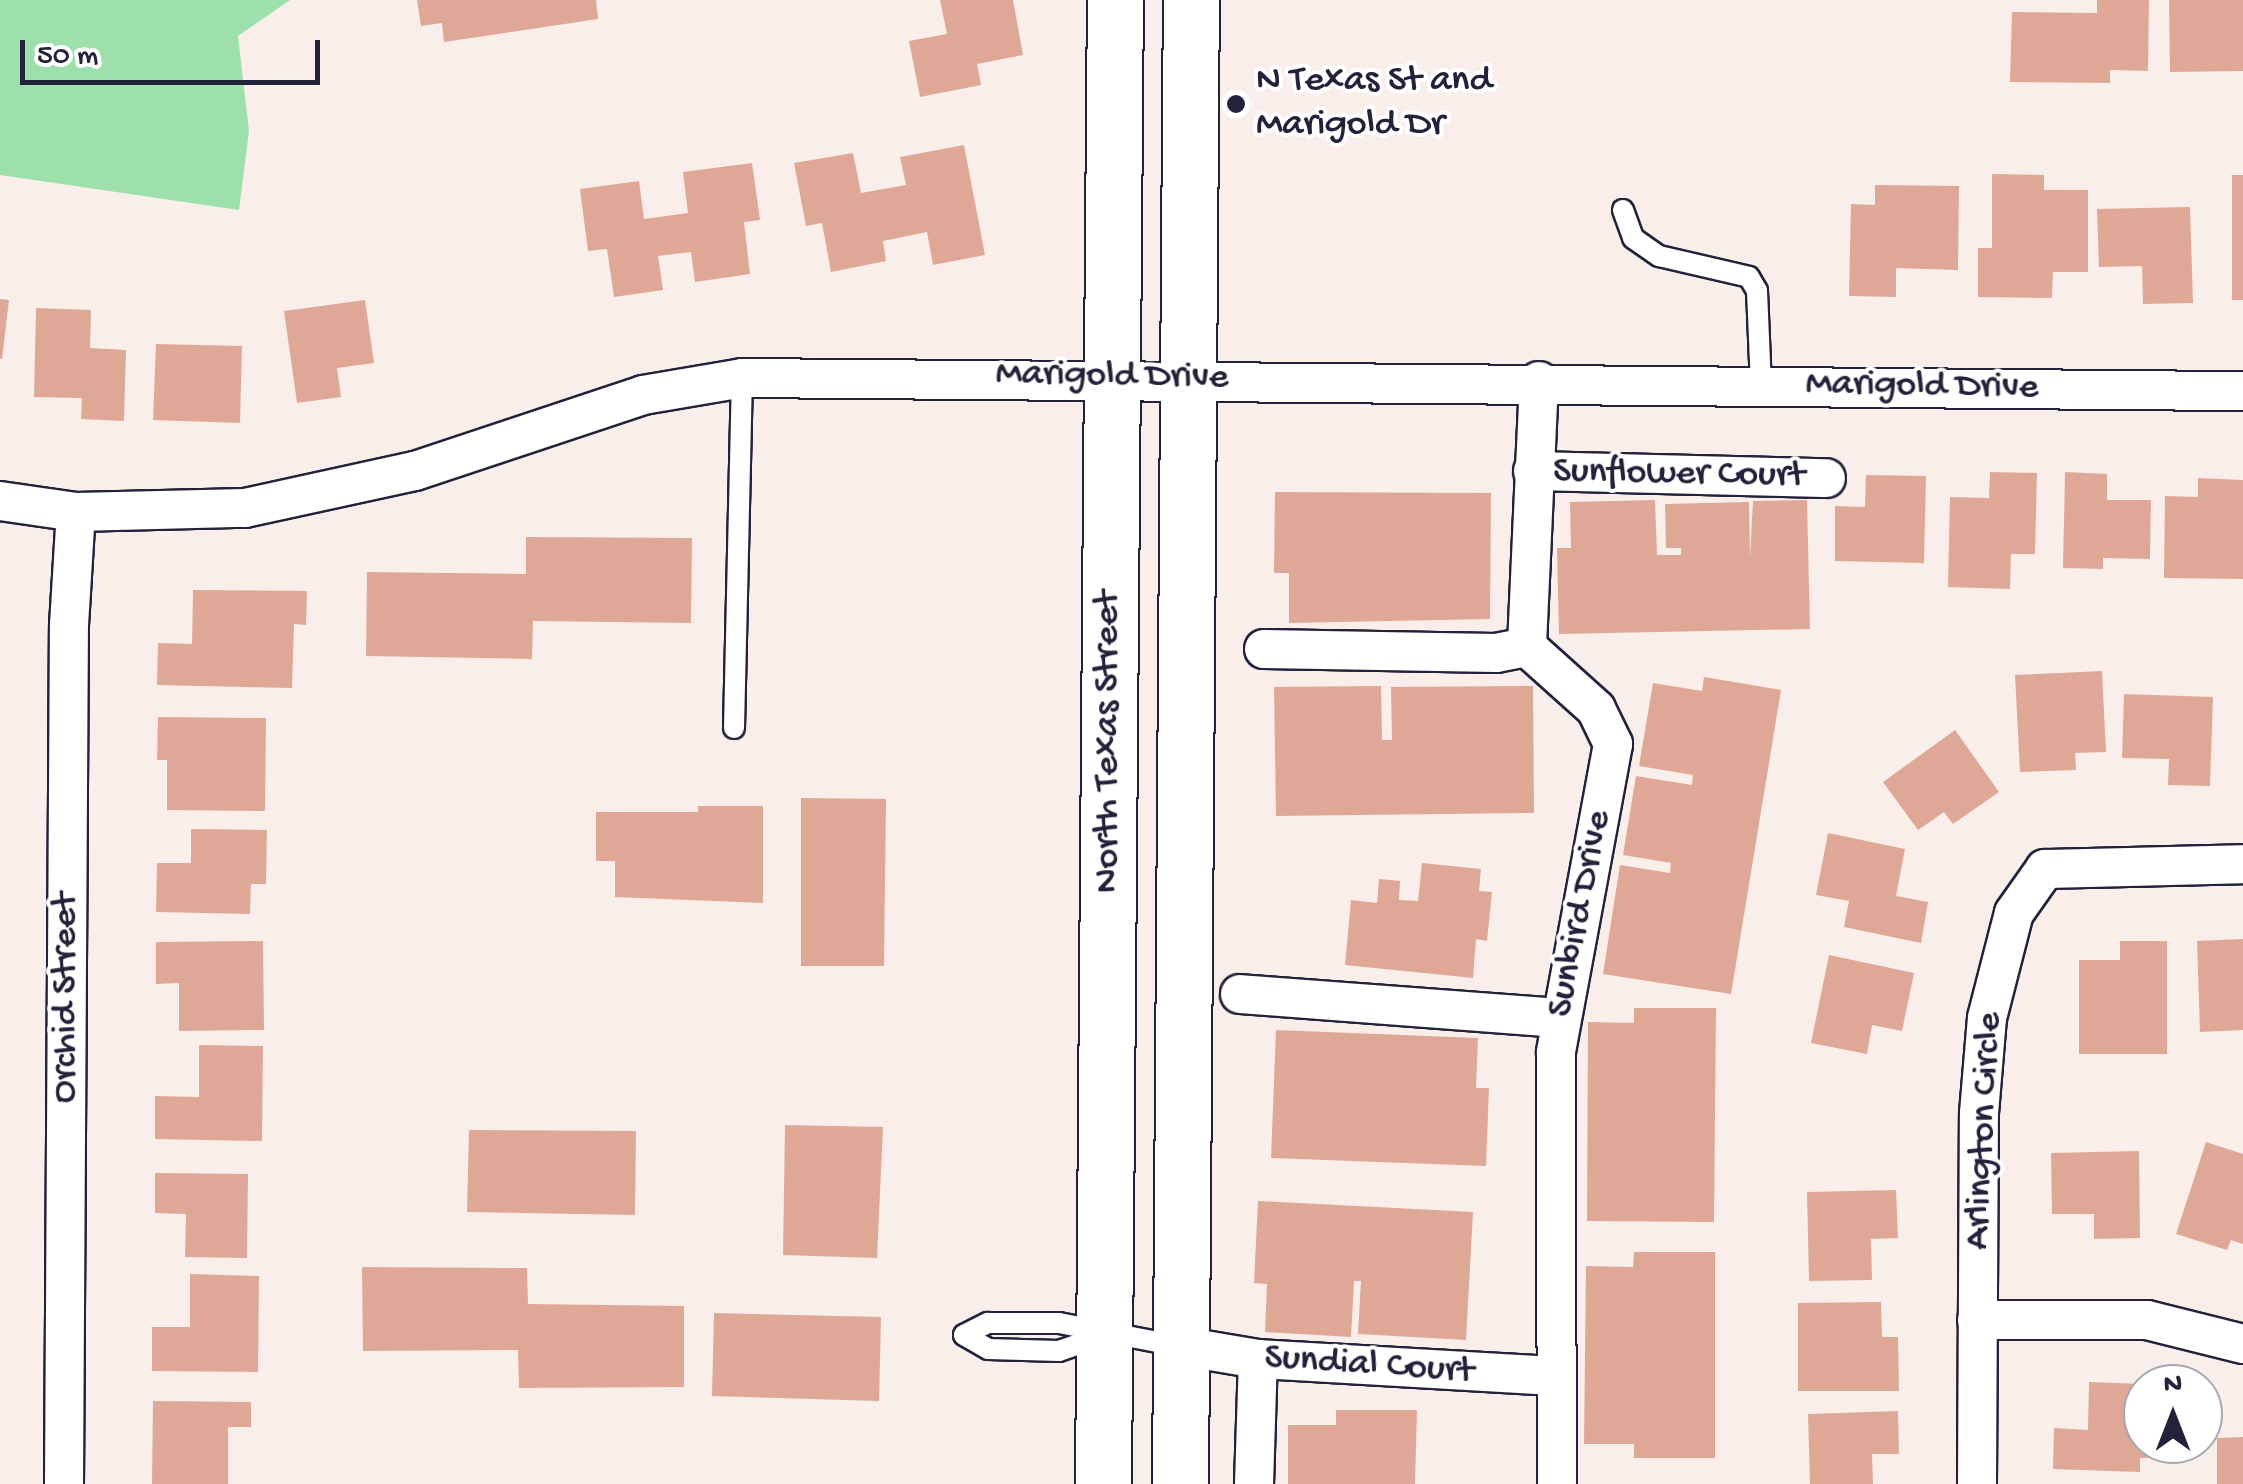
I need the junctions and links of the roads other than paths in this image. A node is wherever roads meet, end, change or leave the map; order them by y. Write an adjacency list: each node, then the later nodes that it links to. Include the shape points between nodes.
1 (1115, 0): 4 (main road, North Texas Street)
2 (1191, 0): 6 (main road, North Texas Street)
3 (1624, 210): 8 (lane, via 1633,238 1658,256 1749,277 1757,291)
4 (1112, 377): 5 (street, Marigold Drive); 6 (street, Marigold Drive); 21 (main road, North Texas Street)
5 (742, 378): 13 (street, Marigold Drive, via 643,396 332,492 245,508); 16 (lane)
6 (1188, 378): 7 (street, Marigold Drive); 23 (main road, North Texas Street)
7 (1538, 381): 8 (street, Marigold Drive); 10 (street)
8 (1761, 385): 9 (street, Marigold Drive)
9 (2243, 390)
10 (1533, 471): 11 (street, Sunflower Court); 14 (street)
11 (1826, 478)
12 (0, 501): 13 (street, Marigold Drive)
13 (76, 512): 26 (street, Orchid Street, via 69,625)
14 (1526, 647): 15 (street, via 1496,653); 19 (street, Sunbird Drive, via 1596,709 1613,744)
15 (1264, 649)
16 (734, 728)
17 (2243, 864): 20 (street, Arlington Circle, via 2045,869 2014,913 1986,1037)
18 (1240, 994): 19 (street)
19 (1560, 1018): 25 (street, Sunbird Drive)
20 (1977, 1320): 22 (street, via 2147,1320); 31 (street, Arlington Circle)
21 (1105, 1335): 21 (lane, via 1059,1323 988,1323 964,1336 988,1350 1058,1352); 23 (lane); 27 (main road, North Texas Street)
22 (2243, 1344)
23 (1181, 1346): 24 (street, Sundial Court); 28 (main road, North Texas Street)
24 (1258, 1359): 25 (street, Sundial Court); 29 (street)
25 (1558, 1376): 30 (street, Sunbird Drive)
26 (64, 1484)
27 (1104, 1484)
28 (1180, 1484)
29 (1254, 1484)
30 (1557, 1484)
31 (1976, 1484)

